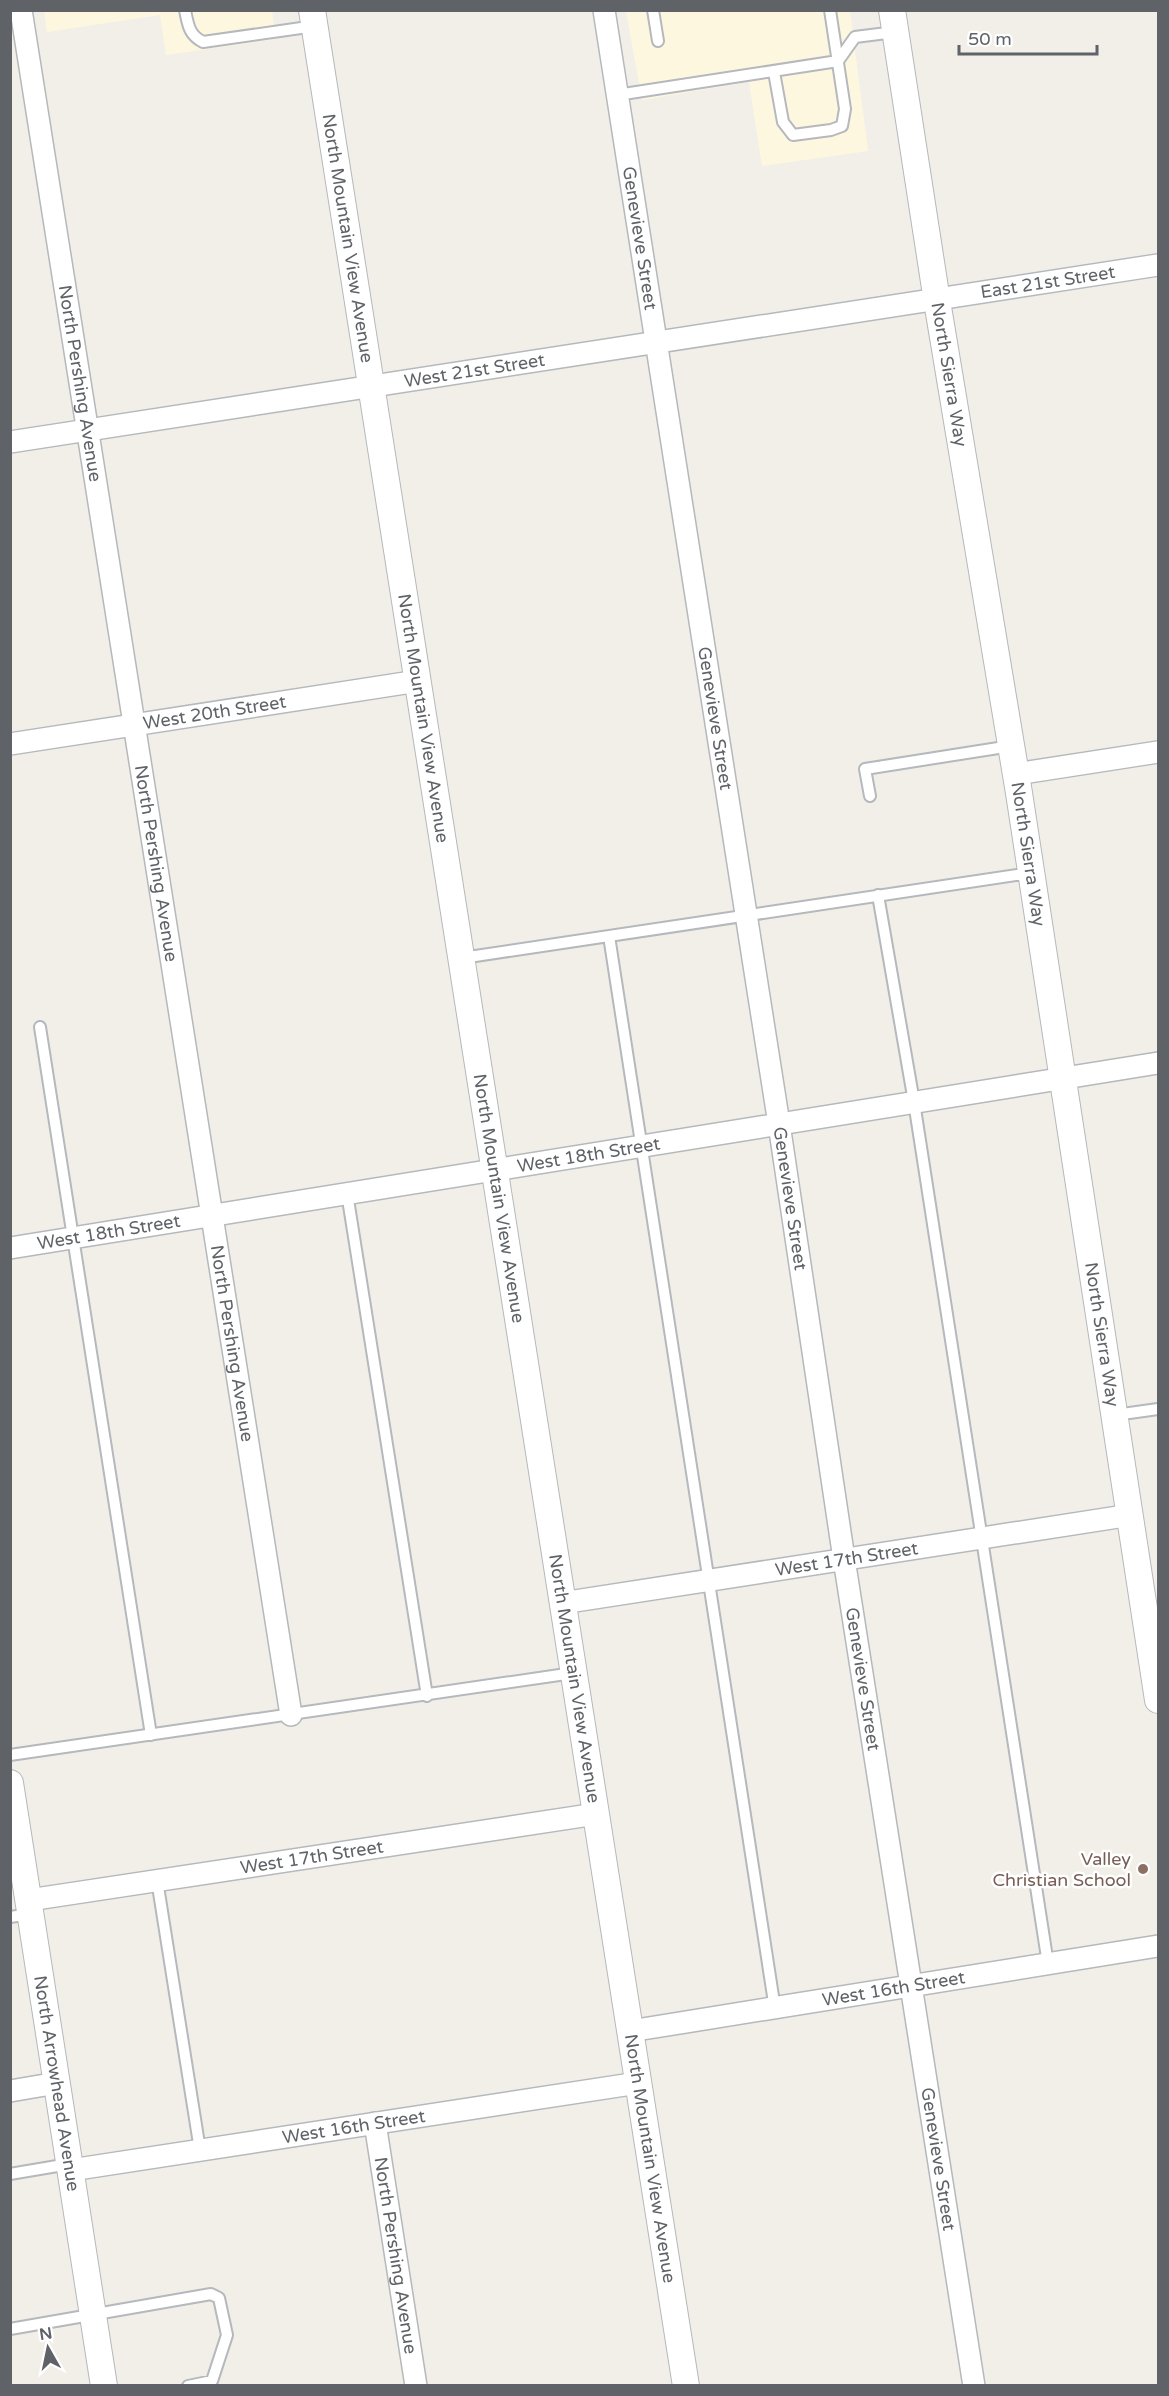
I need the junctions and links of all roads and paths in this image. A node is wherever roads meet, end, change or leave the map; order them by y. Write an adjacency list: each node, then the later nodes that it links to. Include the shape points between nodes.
1 (185, 10): 7 (lane, via 189,29 203,42)
2 (604, 10): 11 (street, Genevieve Street)
3 (653, 10): 8 (lane)
4 (830, 10): 9 (lane)
5 (23, 11): 16 (street, North Pershing Avenue)
6 (896, 16): 9 (lane, via 855,38); 13 (street, North Sierra Way)
7 (314, 18): 15 (street, North Mountain View Avenue)
8 (658, 41)
9 (837, 61): 10 (lane); 10 (lane, via 845,109 842,126 831,130 793,135 783,122)
10 (774, 72): 11 (lane)
11 (617, 95): 14 (street, Genevieve Street)
12 (1158, 265): 13 (street, East 21st Street)
13 (937, 301): 14 (street, West 21st Street); 21 (street, North Sierra Way)
14 (656, 344): 15 (street, West 21st Street); 27 (street, Genevieve Street)
15 (372, 387): 16 (street, West 21st Street); 18 (street, North Mountain View Avenue)
16 (87, 430): 17 (street, West 21st Street); 19 (street, North Pershing Avenue)
17 (10, 442)
18 (418, 681): 19 (street, West 20th Street); 29 (street, North Mountain View Avenue)
19 (134, 725): 20 (street, West 20th Street); 38 (street, North Pershing Avenue)
20 (10, 744)
21 (1011, 746): 23 (street, North Sierra Way); 24 (lane, via 865,769)
22 (1158, 752): 23 (street)
23 (1016, 774): 25 (street, North Sierra Way)
24 (870, 796)
25 (1031, 873): 26 (lane); 32 (street, North Sierra Way)
26 (878, 895): 27 (lane); 33 (lane)
27 (746, 915): 28 (lane); 34 (street, Genevieve Street)
28 (609, 936): 29 (lane); 35 (lane)
29 (461, 958): 36 (street, North Mountain View Avenue)
30 (40, 1027): 39 (lane)
31 (1158, 1063): 32 (street, West 18th Street)
32 (1062, 1078): 33 (street, West 18th Street); 42 (street, North Sierra Way)
33 (914, 1102): 34 (street, West 18th Street); 44 (lane)
34 (779, 1124): 35 (street, West 18th Street); 45 (street, Genevieve Street)
35 (642, 1146): 36 (street, West 18th Street); 46 (lane)
36 (494, 1169): 37 (street, West 18th Street); 47 (street, North Mountain View Avenue)
37 (347, 1193): 38 (street, West 18th Street); 49 (lane)
38 (212, 1215): 39 (street, West 18th Street); 51 (street, North Pershing Avenue)
39 (73, 1238): 40 (street, West 18th Street); 52 (lane)
40 (10, 1248)
41 (1158, 1409): 42 (lane)
42 (1115, 1415): 43 (street, North Sierra Way)
43 (1131, 1515): 44 (street, West 17th Street); 50 (street, North Sierra Way)
44 (982, 1538): 45 (street, West 17th Street); 59 (lane)
45 (844, 1559): 46 (street, West 17th Street); 60 (street, Genevieve Street)
46 (708, 1580): 47 (street, West 17th Street); 61 (lane)
47 (562, 1603): 48 (street, North Mountain View Avenue)
48 (574, 1673): 49 (lane); 55 (street, North Mountain View Avenue)
49 (427, 1696): 51 (lane)
50 (1158, 1700)
51 (291, 1715): 52 (lane)
52 (151, 1735): 53 (lane)
53 (10, 1755)
54 (10, 1783): 57 (street, North Arrowhead Avenue)
55 (596, 1814): 56 (street, West 17th Street); 62 (street, North Mountain View Avenue)
56 (157, 1881): 57 (street, West 17th Street); 67 (lane)
57 (24, 1910): 63 (street, North Arrowhead Avenue)
58 (1158, 1946): 59 (street, West 16th Street)
59 (1048, 1964): 60 (street, West 16th Street)
60 (912, 1986): 61 (street, West 16th Street); 76 (street, Genevieve Street)
61 (775, 2010): 62 (street, West 16th Street)
62 (630, 2031): 64 (street, North Mountain View Avenue)
63 (57, 2083): 65 (street); 68 (street, North Arrowhead Avenue)
64 (638, 2083): 66 (street, West 16th Street); 75 (street, North Mountain View Avenue)
65 (10, 2091)
66 (375, 2123): 67 (street, West 16th Street); 74 (street, North Pershing Avenue)
67 (200, 2150): 68 (street, West 16th Street)
68 (70, 2167): 69 (lane); 70 (street, North Arrowhead Avenue)
69 (10, 2174)
70 (92, 2314): 71 (lane); 72 (street, North Arrowhead Avenue); 73 (lane, via 211,2294 219,2298 227,2335 212,2381)
71 (10, 2329)
72 (104, 2385)
73 (188, 2385)
74 (416, 2385)
75 (686, 2385)
76 (974, 2385)

